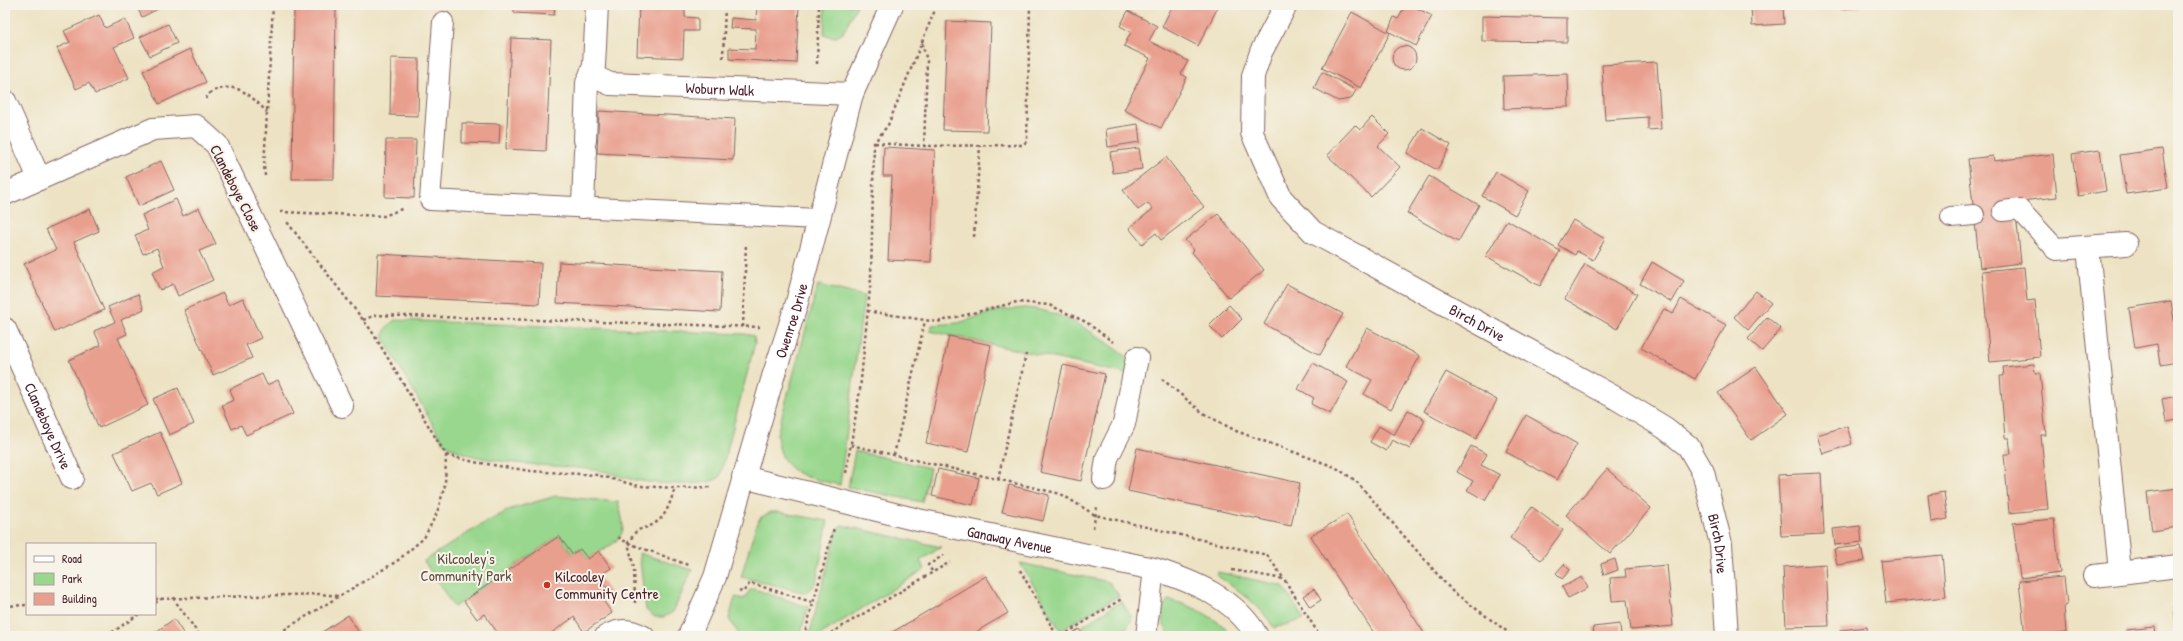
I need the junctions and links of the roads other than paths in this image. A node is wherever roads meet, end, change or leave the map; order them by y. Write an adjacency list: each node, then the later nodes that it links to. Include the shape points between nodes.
1 (597, 5): 5 (street, via 594,66)
2 (892, 5): 6 (street, Owenroe Drive)
3 (1286, 5): 33 (street, Birch Drive, via 1261,52 1253,76 1252,133 1281,198 1313,232 1614,397 1665,428 1688,446 1703,472 1721,544)
4 (443, 22): 10 (lane, via 430,200)
5 (591, 75): 6 (street, Woburn Walk, via 610,84); 10 (street, via 587,83)
6 (852, 94): 14 (street, Owenroe Drive)
7 (5, 101): 8 (street)
8 (40, 178): 9 (street, Clandeboye Close); 20 (street, Clandeboye Close, via 153,128 196,126 217,145)
9 (5, 194)
10 (582, 207): 14 (lane)
11 (2003, 211): 17 (lane, via 2019,209)
12 (1974, 214): 13 (lane)
13 (1951, 217)
14 (818, 219): 23 (street, Owenroe Drive)
15 (2126, 244): 16 (street)
16 (2088, 248): 17 (street); 26 (street)
17 (2056, 250)
18 (5, 329): 21 (street, Clandeboye Drive)
19 (1137, 358): 22 (street, via 1124,424 1108,458)
20 (342, 406)
21 (72, 478)
22 (1104, 479)
23 (742, 481): 25 (street, Ganaway Avenue); 30 (street, Owenroe Drive, via 715,577)
24 (2178, 566): 26 (street)
25 (1154, 569): 31 (lane); 32 (street, Ganaway Avenue, via 1188,580 1216,594 1249,622)
26 (2120, 572): 27 (street)
27 (2094, 576)
28 (640, 634): 29 (lane, via 621,628)
29 (604, 636)
30 (689, 636)
31 (1146, 636)
32 (1257, 636)
33 (1727, 636)

